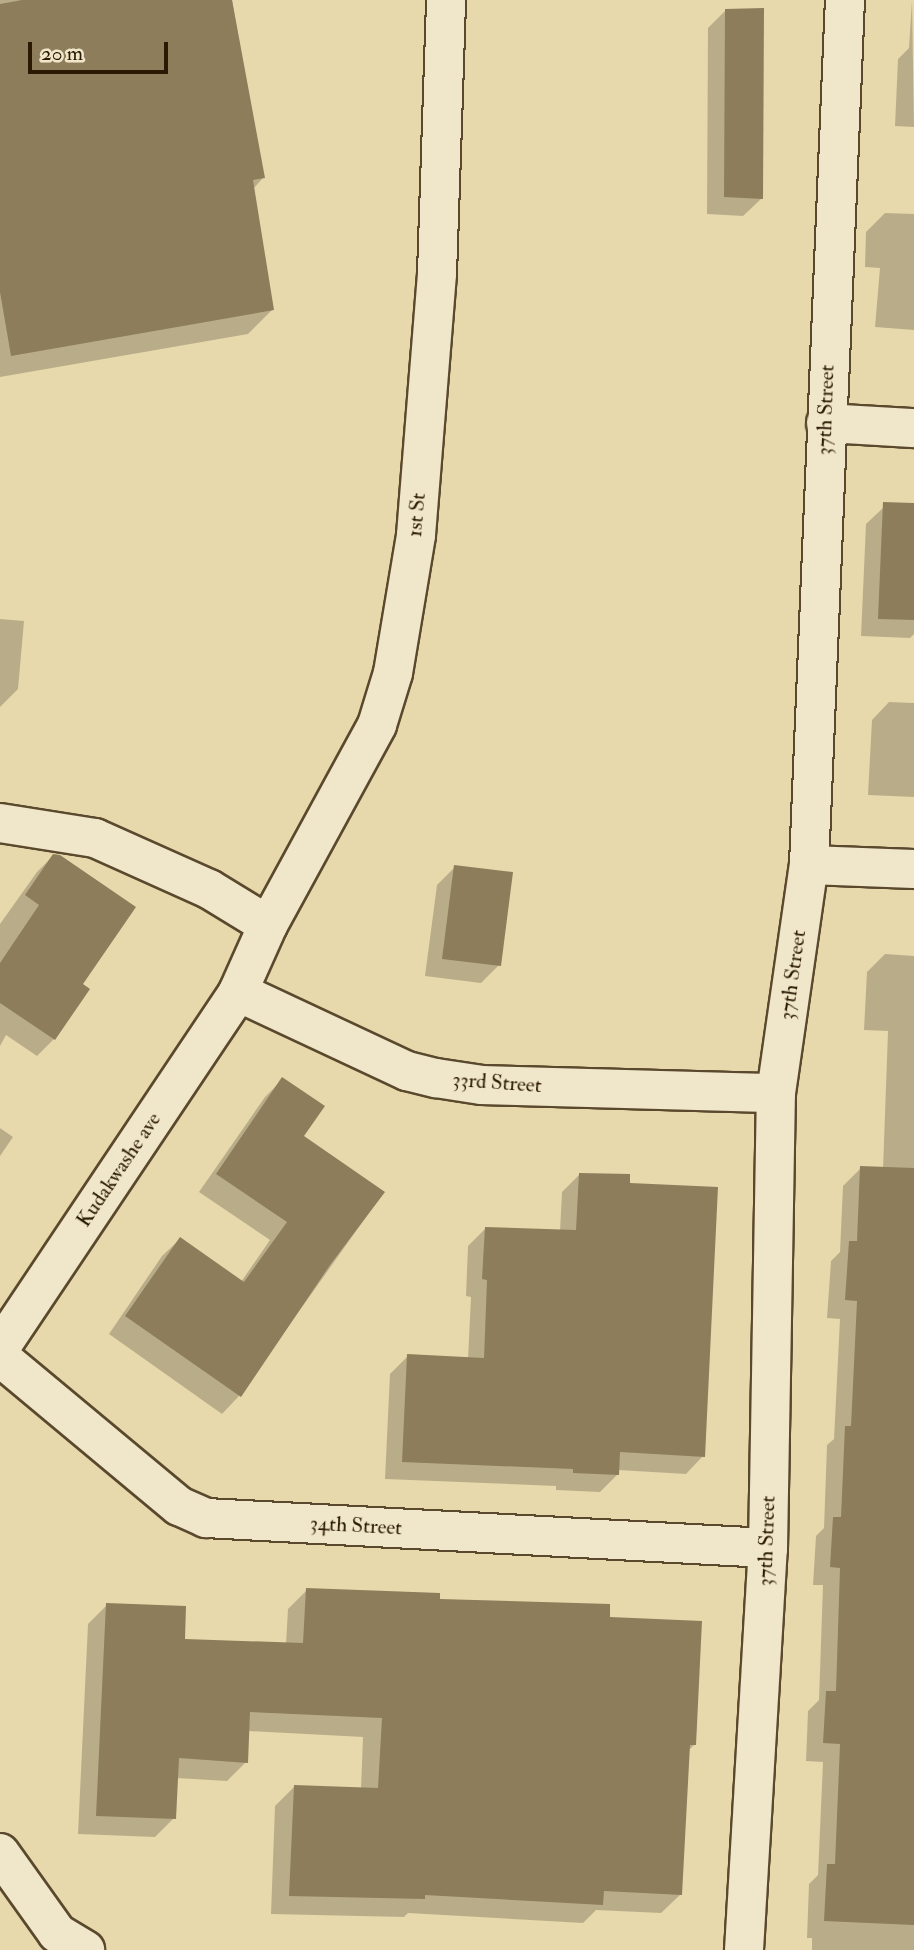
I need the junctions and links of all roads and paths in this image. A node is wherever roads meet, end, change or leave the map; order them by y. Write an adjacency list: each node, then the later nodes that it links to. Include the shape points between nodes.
1 (446, 0): 8 (street, 1st St, via 436,288 416,536 393,673 377,725)
2 (845, 0): 3 (street, 37th Street)
3 (826, 423): 4 (street); 6 (street, 37th Street)
4 (914, 428)
5 (0, 822): 8 (street, via 95,838 209,889)
6 (810, 865): 7 (street); 10 (street, 37th Street)
7 (914, 869)
8 (268, 925): 9 (street, 1st St)
9 (237, 992): 10 (street, 33rd Street, via 407,1071 436,1078 482,1085); 11 (street, Kudakwashe ave)
10 (776, 1093): 13 (street, 37th Street)
11 (0, 1348)
12 (0, 1357): 13 (street, 34th Street, via 179,1506 206,1518)
13 (768, 1548): 16 (street, 37th Street)
14 (0, 1853): 15 (street, via 57,1933)
15 (85, 1950)
16 (744, 1950)

